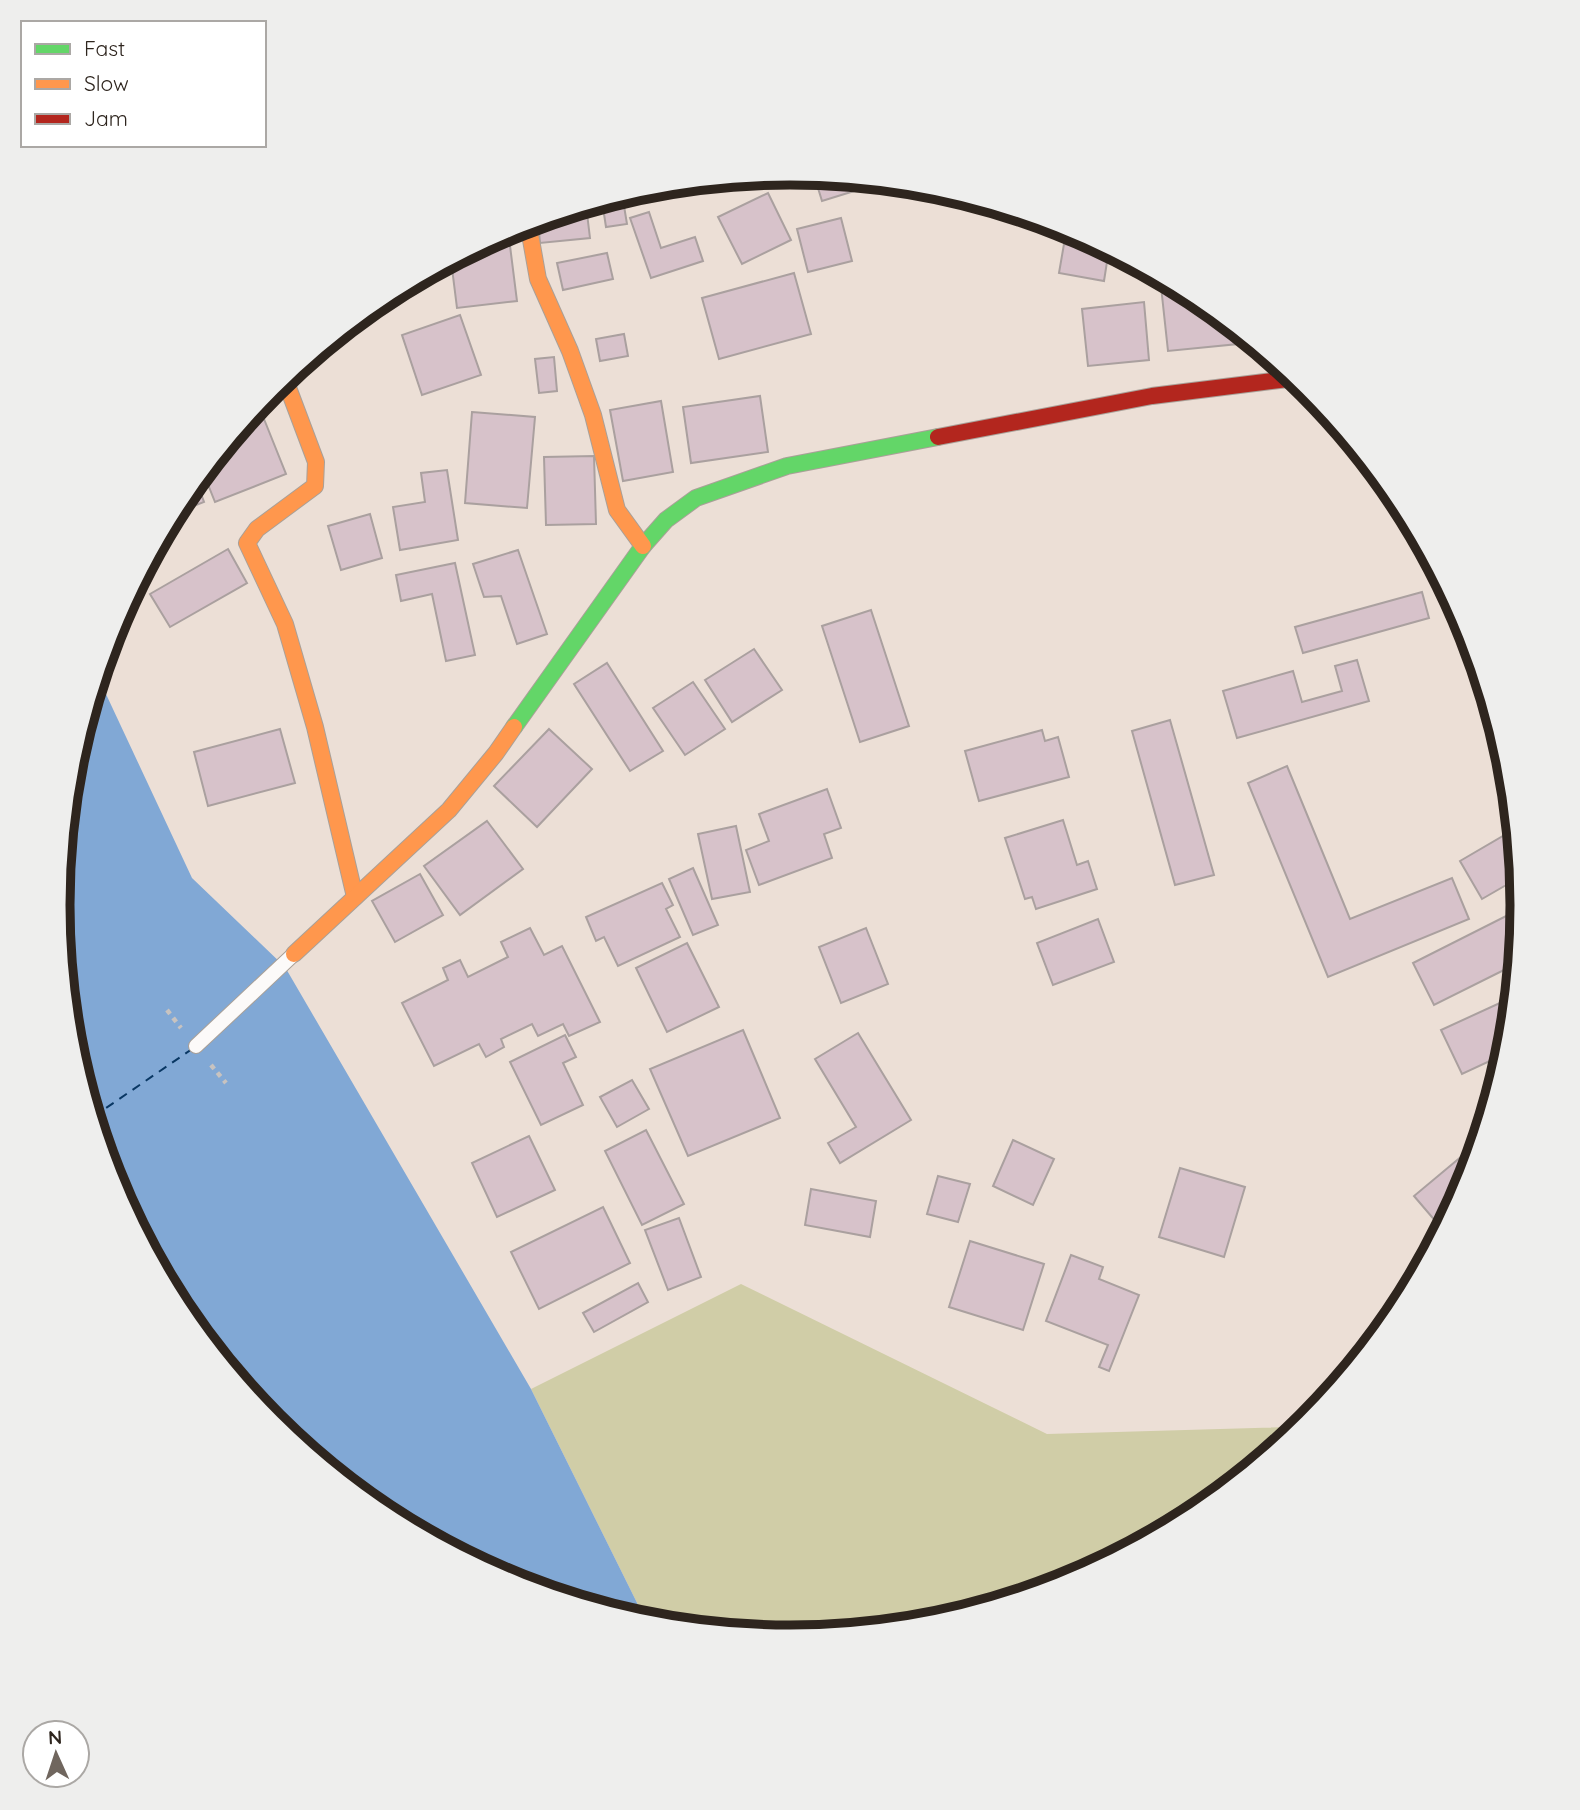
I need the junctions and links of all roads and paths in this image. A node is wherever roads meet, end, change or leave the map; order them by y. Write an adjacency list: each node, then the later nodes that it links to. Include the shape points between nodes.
1 (528, 235): 4 (street, via 538,279 593,415 617,510)
2 (1282, 380): 4 (street, via 1152,396 787,466 696,498 666,520)
3 (289, 388): 5 (street, via 316,462 315,486 257,528 247,543 285,624)
4 (643, 547): 5 (street, via 496,753 449,810)
5 (355, 897): 6 (street)
6 (294, 954): 7 (lane)
7 (196, 1046)

